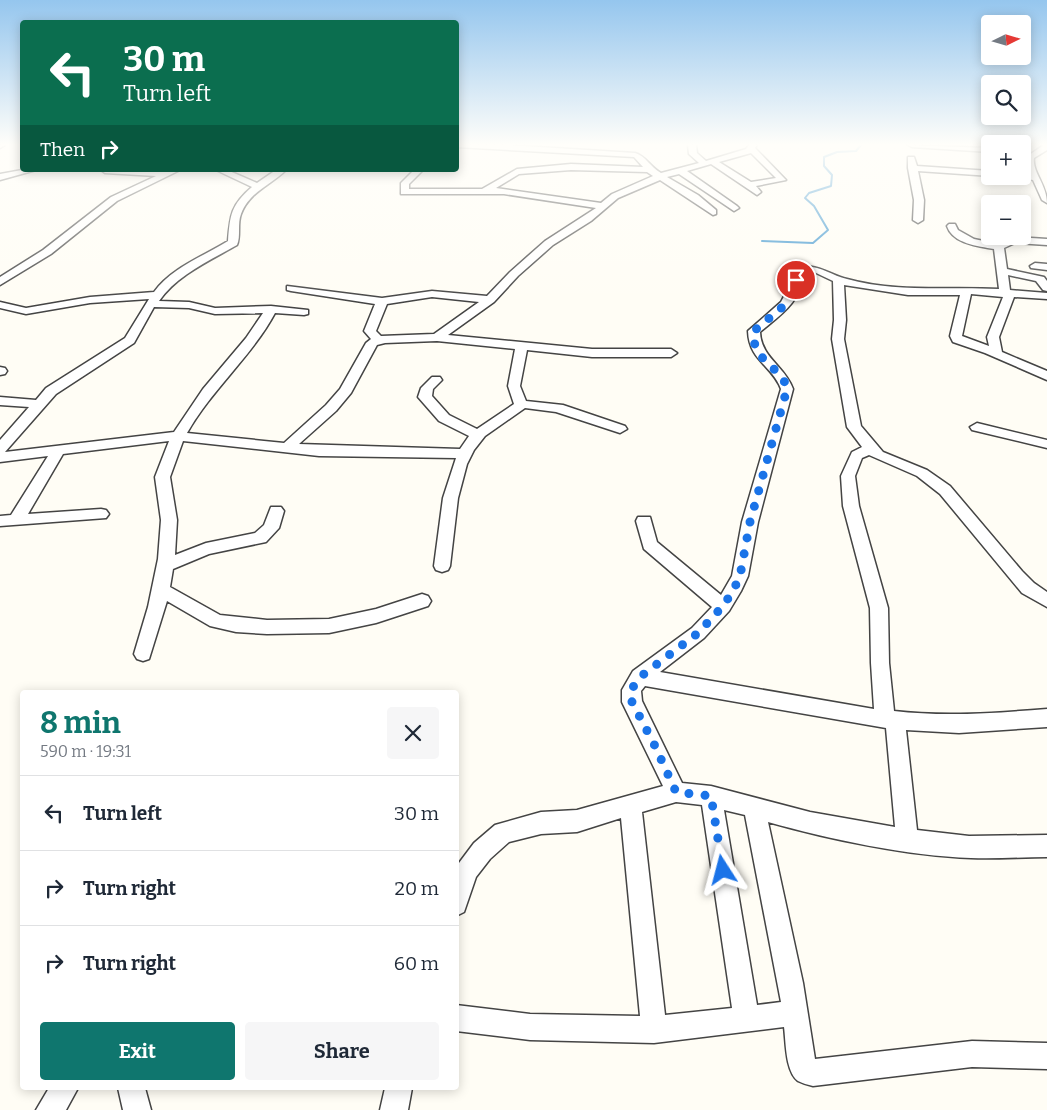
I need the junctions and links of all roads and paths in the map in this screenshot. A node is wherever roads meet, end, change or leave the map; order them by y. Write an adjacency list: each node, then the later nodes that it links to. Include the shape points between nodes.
1 (120, 197): 19 (street, via 106,204 41,257)
2 (249, 197): 25 (street, via 236,213 233,243 178,275 164,286)
3 (549, 197): 8 (street)
4 (617, 197): 8 (street)
5 (695, 197): 10 (street)
6 (718, 197): 9 (street)
7 (918, 197): 11 (street)
8 (603, 206): 26 (street, via 549,243)
9 (734, 208)
10 (713, 212)
11 (918, 220)
12 (952, 226): 14 (street, via 953,231 965,239)
13 (1047, 242): 14 (street, via 1014,240)
14 (999, 247): 17 (street)
15 (1035, 266): 16 (street)
16 (1047, 268)
17 (1002, 272): 21 (street, via 1040,279); 23 (street)
18 (840, 280): 22 (street, via 908,292); 48 (street, via 838,339 851,420); 61 (street, via 803,267 794,274 796,283 786,304 754,331 760,355 783,379 787,389 750,522 740,576)
19 (0, 282)
20 (291, 288): 27 (street)
21 (1047, 288)
22 (967, 290): 23 (street); 35 (street, via 956,336 960,341)
23 (1007, 294): 24 (street); 35 (street, via 993,337)
24 (1047, 296)
25 (155, 300): 28 (street, via 90,300 26,311); 29 (street, via 215,311); 39 (street, via 130,340 64,380)
26 (490, 300): 27 (street, via 432,294); 31 (street)
27 (382, 301): 32 (street, via 370,331)
28 (0, 305)
29 (271, 309): 30 (street); 43 (street, via 258,331)
30 (304, 312)
31 (437, 337): 32 (street); 33 (street)
32 (378, 340): 46 (street, via 368,347 351,382 331,408)
33 (521, 347): 34 (street, via 592,353); 40 (street, via 514,386)
34 (671, 353)
35 (997, 354): 36 (street)
36 (1047, 376)
37 (436, 380): 44 (street, via 427,388 425,397 444,418)
38 (0, 401): 39 (street)
39 (39, 404): 47 (street)
40 (521, 404): 42 (street, via 558,408); 44 (street)
41 (977, 427): 45 (street)
42 (620, 429)
43 (176, 436): 46 (street); 49 (street); 56 (street, via 163,472 170,526)
44 (478, 436): 50 (street)
45 (1047, 444)
46 (288, 447): 50 (street, via 352,453)
47 (0, 449)
48 (871, 449): 59 (street, via 935,481 946,490 1016,575 1028,588); 65 (street, via 857,455 848,476 851,506 879,608 880,663)
49 (57, 452): 51 (street); 54 (street)
50 (463, 454): 57 (street, via 445,531)
51 (0, 457)
52 (276, 512): 56 (street, via 270,528 260,538 206,549)
53 (101, 514): 54 (street)
54 (8, 520)
55 (644, 521): 61 (street, via 650,545)
56 (165, 566): 58 (street)
57 (442, 566)
58 (160, 589): 60 (street, via 216,621 267,627 329,626 376,616); 62 (street)
59 (1047, 600)
60 (422, 601)
61 (723, 606): 63 (street, via 698,633)
62 (143, 654)
63 (640, 677): 65 (street); 66 (street, via 631,690 632,702)
64 (1047, 718): 65 (street, via 959,724)
65 (890, 720): 70 (street)
66 (676, 792): 67 (street); 68 (street)
67 (711, 796): 69 (street); 76 (street)
68 (630, 804): 72 (street, via 577,821 541,823 503,833); 77 (street)
69 (754, 808): 70 (street, via 810,823); 74 (street)
70 (907, 840): 71 (street, via 969,847)
71 (1047, 846)
72 (462, 873): 73 (street)
73 (459, 888)
74 (796, 1013): 76 (street); 78 (street, via 803,1066 813,1073 972,1054)
75 (459, 1018): 77 (street, via 530,1027)
76 (746, 1019): 77 (street)
77 (654, 1030)
78 (1047, 1056)
79 (63, 1090): 82 (street)
80 (132, 1090): 83 (street)
81 (399, 1090): 84 (street)
82 (50, 1110)
83 (137, 1110)
84 (394, 1110)

